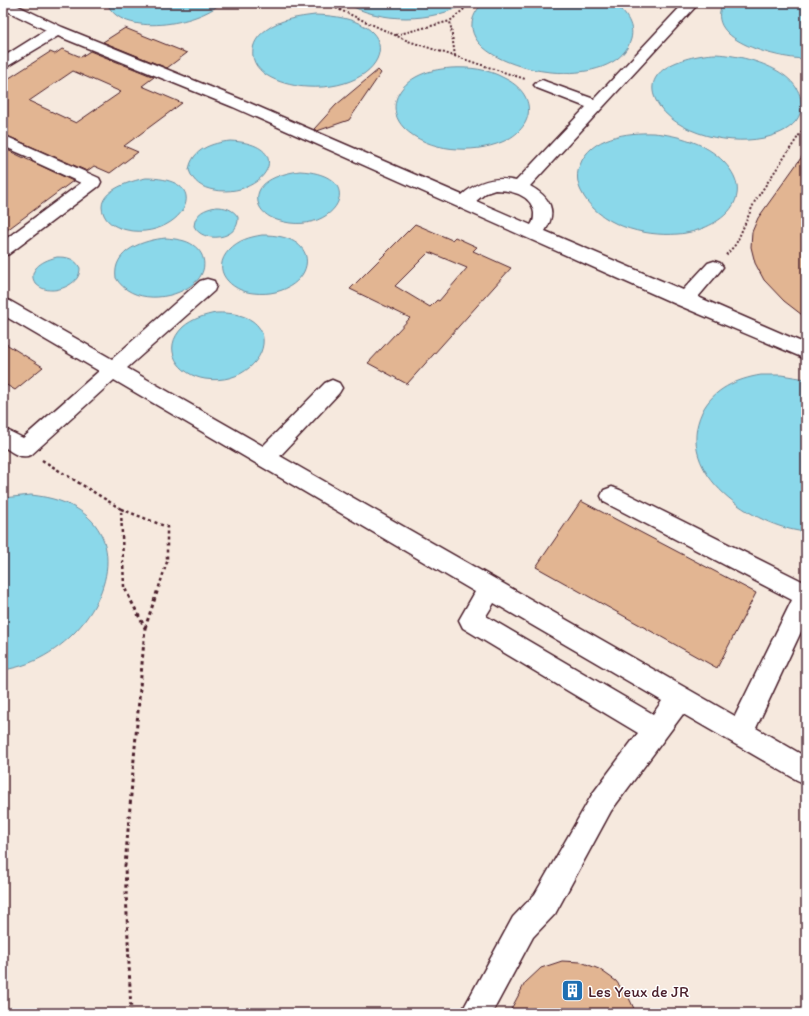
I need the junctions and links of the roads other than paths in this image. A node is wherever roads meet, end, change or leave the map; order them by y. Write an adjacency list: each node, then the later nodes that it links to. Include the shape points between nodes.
1 (692, 3): 6 (lane)
2 (3, 4): 3 (lane)
3 (57, 30): 4 (lane); 9 (lane, via 239,104)
4 (3, 63)
5 (542, 85): 6 (lane)
6 (596, 105): 8 (lane)
7 (3, 140): 11 (lane, via 92,182)
8 (519, 188): 9 (lane, via 502,184 486,186); 10 (lane, via 535,196 542,205 543,218)
9 (464, 203): 10 (lane)
10 (534, 233): 14 (lane)
11 (3, 250)
12 (714, 267): 14 (lane)
13 (207, 286): 17 (lane)
14 (686, 300): 16 (lane)
15 (3, 306): 17 (lane)
16 (806, 352)
17 (113, 370): 19 (lane, via 24,449); 20 (lane)
18 (332, 388): 20 (lane)
19 (3, 436)
20 (265, 458): 22 (lane)
21 (612, 496): 23 (lane)
22 (490, 588): 24 (lane); 25 (lane, via 470,620)
23 (806, 595): 26 (lane)
24 (680, 698): 25 (lane); 26 (lane)
25 (657, 730): 28 (lane, via 602,802 545,904 523,927)
26 (740, 733): 27 (lane)
27 (806, 771)
28 (476, 1013)

